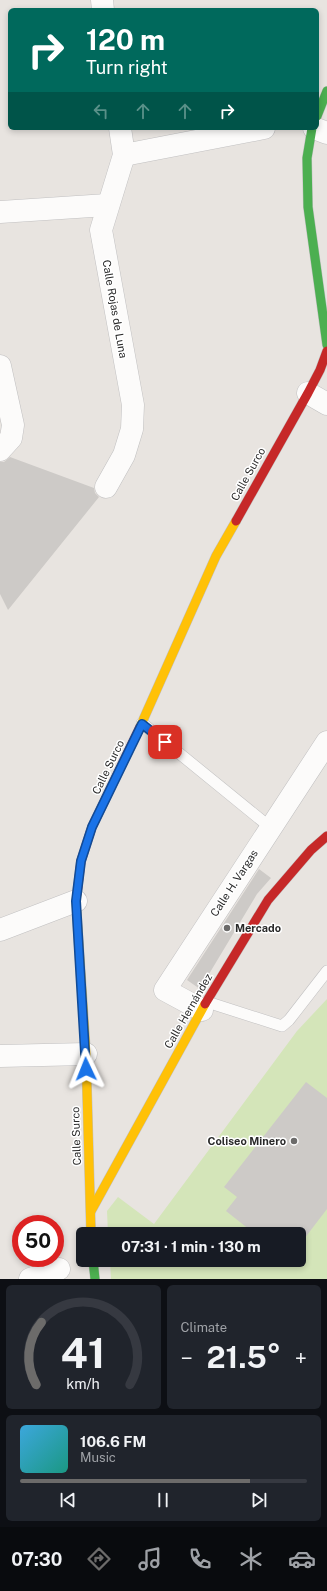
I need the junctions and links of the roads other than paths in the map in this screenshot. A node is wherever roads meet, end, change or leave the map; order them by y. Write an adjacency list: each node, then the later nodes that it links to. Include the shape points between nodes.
1 (327, 91): 2 (main road)
2 (319, 111)
3 (120, 130): 6 (street, Calle Rojas de Luna)
4 (254, 130): 6 (street)
5 (313, 130): 9 (main road, via 307,158 308,207)
6 (124, 155): 7 (street, Calle Rojas de Luna)
7 (107, 205): 8 (street); 15 (street, Calle Rojas de Luna, via 101,230 133,405 132,429 124,455)
8 (0, 212)
9 (327, 345)
10 (327, 351): 12 (main road, Calle Surco)
11 (0, 366): 14 (street, via 14,425 11,438)
12 (308, 393): 13 (street); 16 (main road, Calle Surco, via 216,556)
13 (327, 404)
14 (0, 450)
15 (106, 487)
16 (142, 724): 18 (lane); 20 (main road, Calle Surco, via 92,827 81,861)
17 (327, 742): 18 (street, Calle H. Vargas)
18 (271, 828): 23 (street, Calle H. Vargas, via 165,990)
19 (327, 836): 23 (main road, Calle Hernández, via 311,850 268,900)
20 (76, 901): 21 (street); 24 (main road, Calle Surco)
21 (0, 930)
22 (327, 971): 23 (lane, via 282,1026)
23 (204, 1006): 26 (main road, Calle Hernández)
24 (86, 1054): 25 (street); 26 (main road, Calle Surco)
25 (0, 1056)
26 (90, 1212): 27 (main road, Calle Surco)
27 (91, 1227)
28 (93, 1267): 31 (main road)
29 (59, 1269): 30 (street)
30 (30, 1279)
31 (94, 1279)

